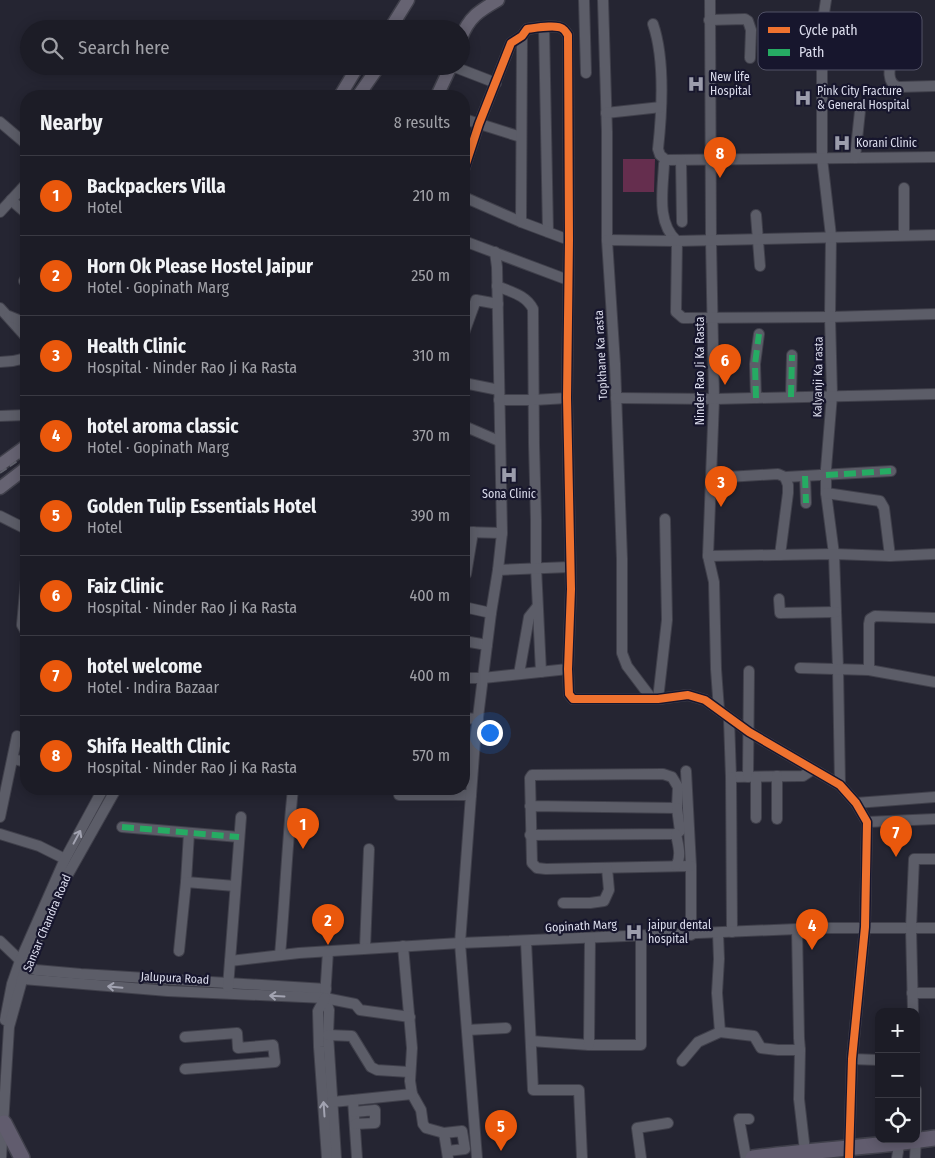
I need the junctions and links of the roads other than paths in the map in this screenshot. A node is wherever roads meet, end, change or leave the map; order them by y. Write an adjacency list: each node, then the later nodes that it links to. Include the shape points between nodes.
1 (498, 0): 6 (main road)
2 (584, 0): 17 (street)
3 (603, 0): 28 (street, Topkhane Ka rasta)
4 (710, 0): 8 (street, Ninder Rao Ji Ka Rasta)
5 (407, 1): 7 (main road)
6 (482, 6): 9 (main road)
7 (395, 20)
8 (709, 20): 13 (street, via 748,21 751,30); 40 (street, Ninder Rao Ji Ka Rasta)
9 (470, 21)
10 (653, 24): 26 (street, via 660,66)
11 (544, 27): 12 (street, via 527,29); 50 (street); 55 (street, via 562,28 568,36)
12 (522, 36): 21 (street, via 511,43); 32 (street)
13 (750, 58)
14 (822, 70): 36 (street, Kalyanji Ka rasta)
15 (890, 70): 22 (street, via 891,83 898,87)
16 (470, 73): 21 (street)
17 (586, 73)
18 (353, 75): 23 (main road)
19 (374, 75): 24 (main road)
20 (448, 75): 25 (main road)
21 (496, 83): 31 (street)
22 (935, 86)
23 (345, 90)
24 (366, 90)
25 (441, 90)
26 (661, 107): 28 (street); 38 (street, via 658,149)
27 (860, 111): 37 (street)
28 (606, 113): 56 (street, Topkhane Ka rasta)
29 (470, 121): 31 (street)
30 (0, 122): 33 (street)
31 (479, 124): 32 (street); 34 (street)
32 (521, 137): 48 (street)
33 (20, 139)
34 (470, 150)
35 (935, 156): 37 (street)
36 (822, 158): 37 (street); 40 (street); 53 (street, Kalyanji Ka rasta)
37 (855, 158)
38 (666, 160): 39 (street); 58 (street, via 663,211 665,226)
39 (681, 160): 40 (street); 49 (street)
40 (711, 160): 57 (street, Ninder Rao Ji Ka Rasta)
41 (904, 188): 52 (street)
42 (20, 191): 43 (street)
43 (12, 200): 45 (street); 46 (street)
44 (470, 200): 48 (street)
45 (20, 207)
46 (0, 212)
47 (756, 215): 54 (street)
48 (521, 222): 50 (street)
49 (682, 222)
50 (548, 232): 55 (street)
51 (935, 234): 52 (street)
52 (904, 235): 53 (street)
53 (831, 236): 54 (street); 69 (street, Kalyanji Ka rasta)
54 (758, 238): 57 (street); 61 (street)
55 (569, 240): 62 (street)
56 (607, 240): 58 (street); 82 (street, Topkhane Ka rasta)
57 (711, 240): 58 (street); 68 (street, Ninder Rao Ji Ka Rasta)
58 (676, 241): 68 (street, via 676,312 683,318)
59 (470, 243): 60 (street)
60 (495, 252): 62 (street); 63 (street)
61 (760, 266)
62 (568, 280): 81 (street)
63 (497, 286): 64 (street); 85 (street, via 524,298 533,309)
64 (498, 304): 67 (street, via 476,300); 78 (street)
65 (3, 311): 70 (street); 71 (street)
66 (935, 314): 69 (street)
67 (470, 316)
68 (712, 317): 69 (street); 84 (street, Ninder Rao Ji Ka Rasta)
69 (830, 317): 79 (street, Kalyanji Ka rasta)
70 (20, 320)
71 (20, 330)
72 (759, 334): 83 (street, via 755,364)
73 (792, 355): 80 (street)
74 (20, 359): 75 (street)
75 (0, 362)
76 (470, 385): 78 (street)
77 (935, 394): 79 (street)
78 (499, 395): 85 (street); 89 (street)
79 (832, 395): 80 (street); 94 (street, Kalyanji Ka rasta)
80 (791, 397): 83 (street)
81 (567, 398): 85 (street); 111 (street)
82 (616, 398): 84 (street); 132 (street, Topkhane Ka rasta, via 622,654 627,666)
83 (756, 398): 84 (street)
84 (714, 399): 96 (street, Ninder Rao Ji Ka Rasta)
85 (534, 400): 112 (street)
86 (20, 415): 87 (street)
87 (0, 416)
88 (470, 429): 89 (street)
89 (499, 441): 105 (street)
90 (20, 451): 91 (main road)
91 (0, 466)
92 (891, 471): 94 (street)
93 (20, 473): 98 (main road)
94 (826, 475): 95 (street); 99 (street, Kalyanji Ka rasta)
95 (805, 476): 97 (street); 100 (street)
96 (711, 478): 97 (street, via 778,474); 109 (street, Ninder Rao Ji Ka Rasta)
97 (785, 478): 108 (street, via 788,493)
98 (0, 488)
99 (826, 493): 106 (street, Kalyanji Ka rasta); 110 (street, via 880,501 884,508)
100 (806, 503)
101 (0, 516): 103 (street)
102 (665, 519): 132 (street, via 667,620)
103 (20, 526)
104 (470, 532): 105 (street)
105 (502, 533): 113 (street)
106 (834, 554): 108 (street); 110 (street); 117 (street, Kalyanji Ka rasta)
107 (935, 554): 110 (street)
108 (780, 555): 109 (street)
109 (708, 556): 133 (street, Ninder Rao Ji Ka Rasta, via 714,582)
110 (890, 556)
111 (570, 567): 112 (street); 124 (street)
112 (536, 568): 113 (street); 115 (street)
113 (498, 570): 118 (street)
114 (779, 599): 117 (street, via 780,613)
115 (537, 607): 126 (street); 128 (street, via 529,617)
116 (470, 608): 118 (street)
117 (836, 612): 123 (street, Kalyanji Ka rasta)
118 (491, 613): 121 (street)
119 (935, 618): 125 (street, via 875,616 870,619)
120 (470, 642): 121 (street)
121 (487, 645): 130 (street)
122 (800, 668): 123 (street)
123 (838, 668): 125 (street); 146 (street, Kalyanji Ka rasta)
124 (568, 669): 126 (street); 132 (street, via 569,694 573,699)
125 (869, 670): 131 (street)
126 (541, 672): 128 (street)
127 (749, 672): 137 (street)
128 (519, 674): 130 (street)
129 (470, 678): 130 (street)
130 (483, 678): 135 (street)
131 (935, 682)
132 (655, 699): 133 (street, via 688,695 705,700)
133 (719, 710): 136 (street)
134 (470, 718): 135 (street)
135 (478, 719): 150 (street)
136 (728, 719): 137 (street); 144 (street)
137 (749, 732): 141 (street); 145 (street)
138 (16, 736): 139 (street)
139 (13, 759): 140 (street); 155 (street)
140 (20, 761)
141 (812, 770): 143 (street, via 803,776); 146 (street)
142 (686, 771): 171 (street)
143 (777, 776): 145 (street); 159 (street)
144 (731, 777): 145 (street); 180 (street)
145 (752, 777): 157 (street)
146 (840, 785): 152 (street)
147 (100, 795): 168 (street, Sansar Chandra Road, one-way to 147)
148 (113, 795): 194 (street, Sansar Chandra Road, via 58,892)
149 (292, 795): 192 (street)
150 (471, 795): 187 (street)
151 (935, 797): 152 (street)
152 (856, 803): 160 (street)
153 (530, 806): 154 (street); 154 (street, via 532,775 663,774 672,777 678,787); 165 (street)
154 (677, 808): 164 (street, via 680,831)
155 (0, 817)
156 (241, 817): 166 (street)
157 (756, 818)
158 (935, 819): 160 (street)
159 (777, 820)
160 (867, 822): 176 (street)
161 (122, 827): 162 (street)
162 (189, 832): 166 (street); 173 (street)
163 (0, 834): 168 (street, via 39,846)
164 (676, 834): 165 (street); 170 (street, via 680,853)
165 (530, 835): 172 (street, via 532,863 537,868)
166 (239, 837): 174 (street)
167 (369, 849): 189 (street)
168 (65, 859): 194 (street, Sansar Chandra Road)
169 (935, 859): 177 (street, via 914,859)
170 (676, 866): 171 (street); 172 (street)
171 (691, 866): 182 (street)
172 (607, 868): 175 (street, via 609,890 604,901)
173 (186, 882): 174 (street); 190 (street)
174 (235, 886): 193 (street)
175 (563, 903)
176 (865, 928): 177 (street, Gopinath Marg); 179 (street, Gopinath Marg); 212 (street)
177 (911, 928): 178 (street, Gopinath Marg); 198 (street)
178 (935, 928)
179 (797, 929): 180 (street, Gopinath Marg); 211 (street)
180 (732, 932): 181 (street, Gopinath Marg)
181 (718, 933): 182 (street, Gopinath Marg); 206 (street)
182 (691, 934): 183 (street, Gopinath Marg)
183 (641, 936): 184 (street, Gopinath Marg); 210 (street, via 641,1044)
184 (590, 938): 186 (street, Gopinath Marg); 210 (street)
185 (0, 941): 194 (street)
186 (526, 941): 187 (street, Gopinath Marg); 209 (street)
187 (460, 943): 188 (street, Gopinath Marg); 205 (street)
188 (403, 946): 189 (street, Gopinath Marg); 202 (street)
189 (365, 948): 191 (street, Gopinath Marg)
190 (179, 951)
191 (328, 951): 192 (street, Gopinath Marg); 200 (street)
192 (280, 956): 193 (street, Gopinath Marg)
193 (230, 961): 196 (street)
194 (23, 964): 195 (street, Sansar Chandra Road); 196 (street, Jalupura Road, via 36,970 81,974)
195 (19, 978): 197 (street, Jalupura Road, one-way to 195, via 175,992); 203 (street, Sansar Chandra Road); 224 (street, Sansar Chandra Road, via 9,1027)
196 (228, 982): 197 (street); 200 (street, Jalupura Road)
197 (227, 993): 200 (street, Jalupura Road, one-way to 197)
198 (912, 993): 199 (street); 201 (street)
199 (935, 993)
200 (326, 994): 202 (street, via 355,1004 360,1010); 207 (street); 237 (street, one-way to 200, via 318,1011)
201 (913, 1008)
202 (410, 1016): 216 (street)
203 (2, 1018): 217 (street, Sansar Chandra Road)
204 (506, 1028): 205 (street)
205 (467, 1030): 240 (street)
206 (720, 1032): 211 (street, via 754,1036 761,1048); 214 (street, via 698,1042)
207 (328, 1034): 216 (street, via 352,1036 371,1067 377,1070); 221 (street)
208 (186, 1037): 215 (street, via 237,1033 238,1048 273,1045 275,1062)
209 (531, 1041): 210 (street); 241 (street, via 533,1090 579,1090)
210 (589, 1045)
211 (800, 1050): 232 (street, via 799,1099)
212 (852, 1059): 213 (street); 233 (street)
213 (875, 1060)
214 (682, 1061)
215 (185, 1069)
216 (410, 1072): 219 (street)
217 (0, 1074): 218 (street, Sansar Chandra Road)
218 (0, 1081)
219 (412, 1094): 220 (street); 227 (street, via 426,1128)
220 (353, 1100): 221 (street); 222 (street)
221 (332, 1102): 238 (street)
222 (354, 1112): 226 (street); 226 (street, via 375,1110 375,1123)
223 (749, 1119): 243 (street, via 739,1119)
224 (4, 1123): 235 (street, Sansar Chandra Road); 236 (highway)
225 (668, 1123): 242 (street, via 637,1128)
226 (355, 1124): 239 (street)
227 (444, 1133): 234 (street); 234 (street, via 462,1130 465,1149)
228 (920, 1138): 229 (highway)
229 (935, 1138)
230 (916, 1143): 245 (street)
231 (898, 1147): 233 (highway)
232 (806, 1151): 233 (highway); 244 (highway)
233 (849, 1153)
234 (448, 1154)
235 (1, 1158)
236 (22, 1158)
237 (327, 1158)
238 (336, 1158)
239 (357, 1158)
240 (477, 1158)
241 (582, 1158)
242 (641, 1158)
243 (746, 1158)
244 (753, 1158)
245 (915, 1158)

